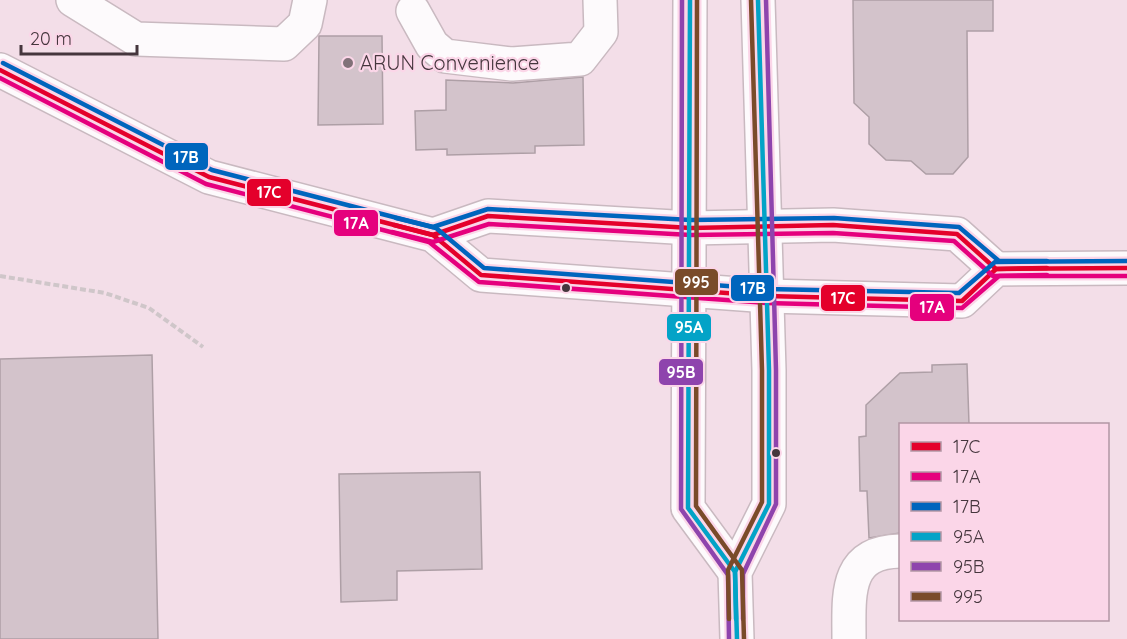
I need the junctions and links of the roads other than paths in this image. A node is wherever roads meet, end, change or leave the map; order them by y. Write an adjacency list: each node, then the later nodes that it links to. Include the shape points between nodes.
1 (73, 0): 2 (main road, via 136,39 284,44 305,24)
2 (310, 0)
3 (600, 0): 6 (main road, via 601,32 580,59 512,64 444,56 432,45)
4 (690, 0): 8 (main road)
5 (758, 0): 9 (main road)
6 (413, 11)
7 (0, 70): 10 (main road, via 209,177)
8 (691, 228): 9 (main road); 10 (main road, via 488,216); 13 (main road)
9 (764, 228): 12 (main road, via 833,225 957,234); 14 (main road)
10 (433, 235): 13 (main road, via 481,275)
11 (1127, 268): 12 (main road)
12 (996, 269): 14 (main road, via 962,301)
13 (690, 289): 14 (main road); 16 (main road, via 688,508)
14 (767, 296): 16 (main road, via 769,504)
15 (899, 551): 18 (main road, via 880,551 865,561 854,576 849,598)
16 (735, 572): 17 (main road)
17 (737, 639)
18 (849, 639)

